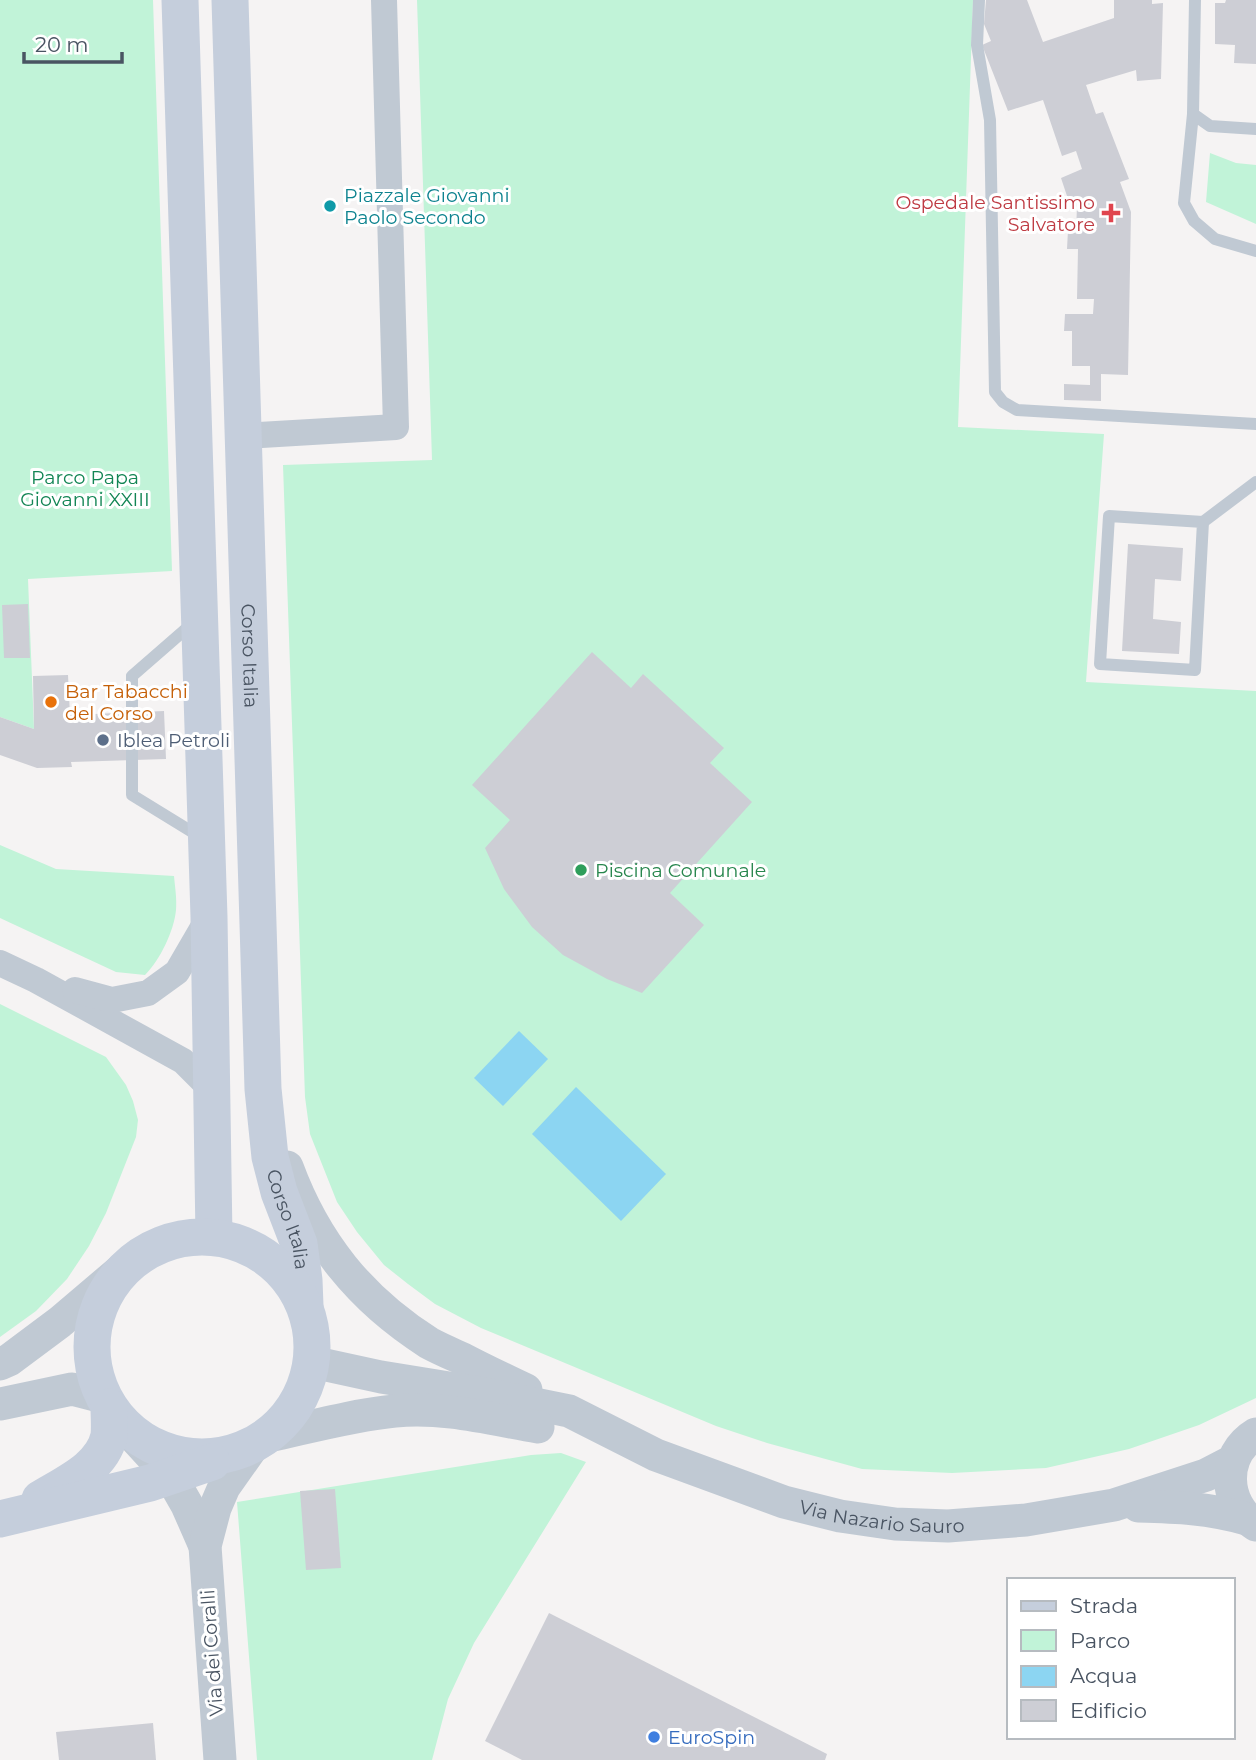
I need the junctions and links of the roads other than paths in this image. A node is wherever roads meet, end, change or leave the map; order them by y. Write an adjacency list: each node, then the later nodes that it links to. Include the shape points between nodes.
1 (180, 0): 13 (main road)
2 (230, 0): 10 (main road, Corso Italia)
3 (384, 0): 10 (street, via 396,427)
4 (979, 0): 9 (lane, via 976,45 990,120 995,392 1017,411)
5 (1195, 0): 6 (lane)
6 (1193, 114): 7 (lane, via 1210,126); 8 (lane, via 1184,203 1194,221 1215,239)
7 (1256, 129)
8 (1256, 251)
9 (1256, 424)
10 (243, 436): 19 (main road, Corso Italia)
11 (1256, 482): 12 (lane)
12 (1203, 522): 12 (lane, via 1109,516 1100,664 1195,670)
13 (200, 617): 14 (main road); 14 (lane, via 132,676 132,795)
14 (207, 841): 15 (main road)
15 (209, 917): 17 (street, via 177,972 148,993 111,1000); 18 (main road)
16 (0, 962): 17 (street)
17 (36, 980): 18 (street, via 183,1061)
18 (211, 1088): 20 (main road)
19 (263, 1089): 22 (main road, Corso Italia, via 270,1157 299,1244); 27 (street, via 295,1188 346,1273 373,1301 432,1344)
20 (214, 1237): 21 (main road, via 182,1238 152,1248); 22 (main road, via 243,1244 269,1259 290,1280)
21 (126, 1266): 24 (street); 26 (main road, via 104,1294 93,1328 92,1363)
22 (304, 1306): 23 (main road, via 312,1334)
23 (312, 1362): 27 (street); 29 (main road, via 304,1390 289,1416)
24 (0, 1364)
25 (0, 1404): 26 (street, via 72,1389)
26 (113, 1411): 29 (main road, via 150,1445 176,1455 204,1458); 32 (street); 34 (main road, via 103,1452 86,1471)
27 (569, 1411): 30 (street)
28 (1256, 1434): 31 (street)
29 (250, 1446): 30 (street, via 338,1421 396,1411 448,1411); 32 (main road); 36 (street, via 224,1487)
30 (656, 1455): 33 (street, Via Nazario Sauro, via 783,1502 895,1524 948,1526 1026,1520)
31 (1233, 1461): 33 (street, via 1206,1475); 35 (street, via 1231,1492)
32 (170, 1477): 34 (main road); 36 (street)
33 (1114, 1505): 35 (street, via 1218,1511)
34 (5, 1518)
35 (1251, 1522)
36 (205, 1546): 37 (street, Via dei Coralli)
37 (220, 1760)

